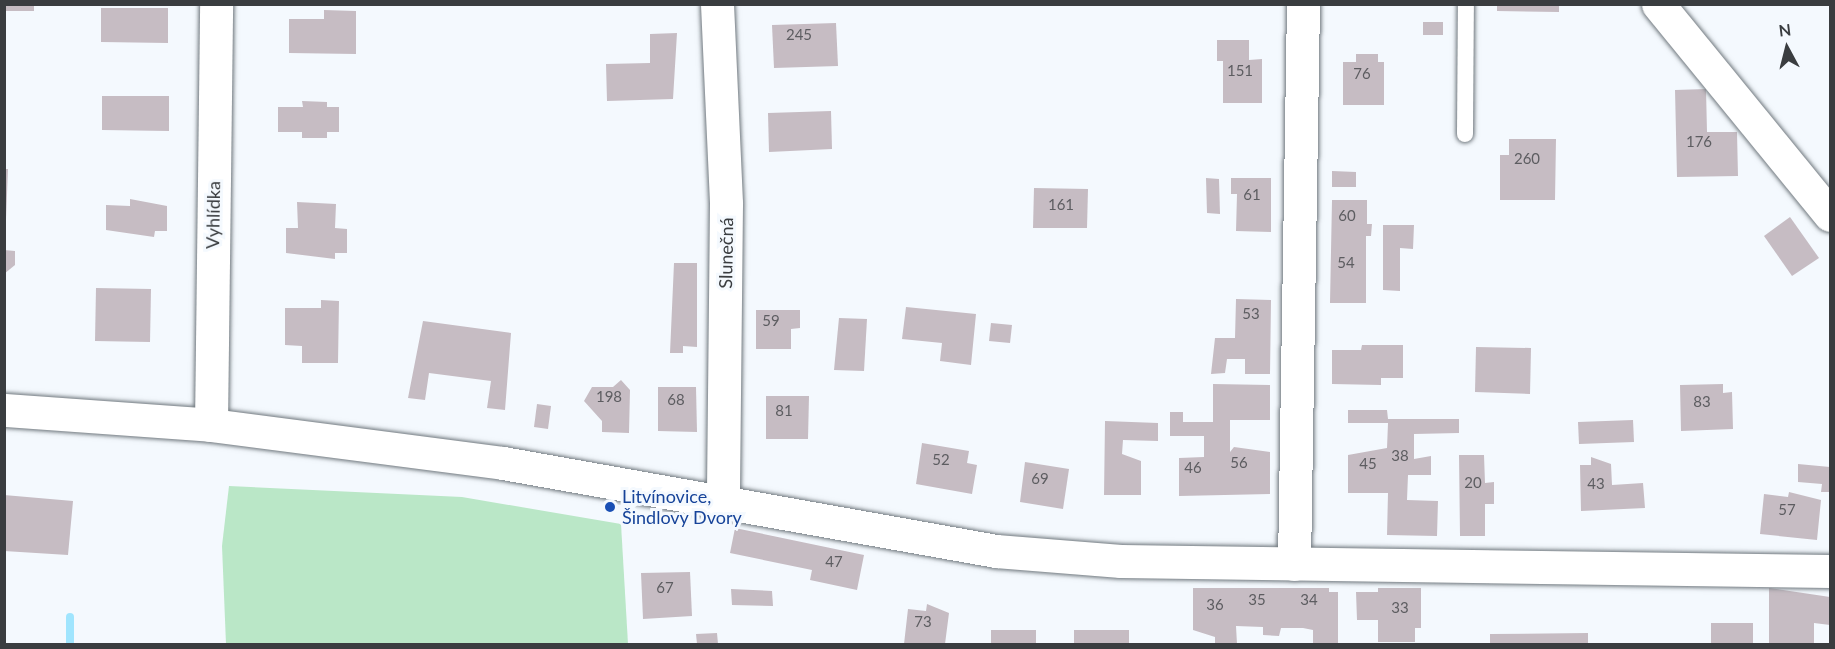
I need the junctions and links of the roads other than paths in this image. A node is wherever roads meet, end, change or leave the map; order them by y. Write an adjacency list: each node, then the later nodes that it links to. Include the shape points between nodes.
1 (216, 4): 9 (street, Vyhlídka)
2 (717, 4): 10 (street, Slunečná, via 726,204)
3 (1303, 4): 11 (street)
4 (1466, 4): 6 (lane)
5 (1658, 4): 7 (street)
6 (1465, 134)
7 (1830, 215)
8 (4, 410): 9 (street)
9 (211, 425): 10 (street, via 514,465)
10 (723, 502): 11 (street, via 996,551 1121,561)
11 (1294, 564): 12 (street)
12 (1830, 571)

